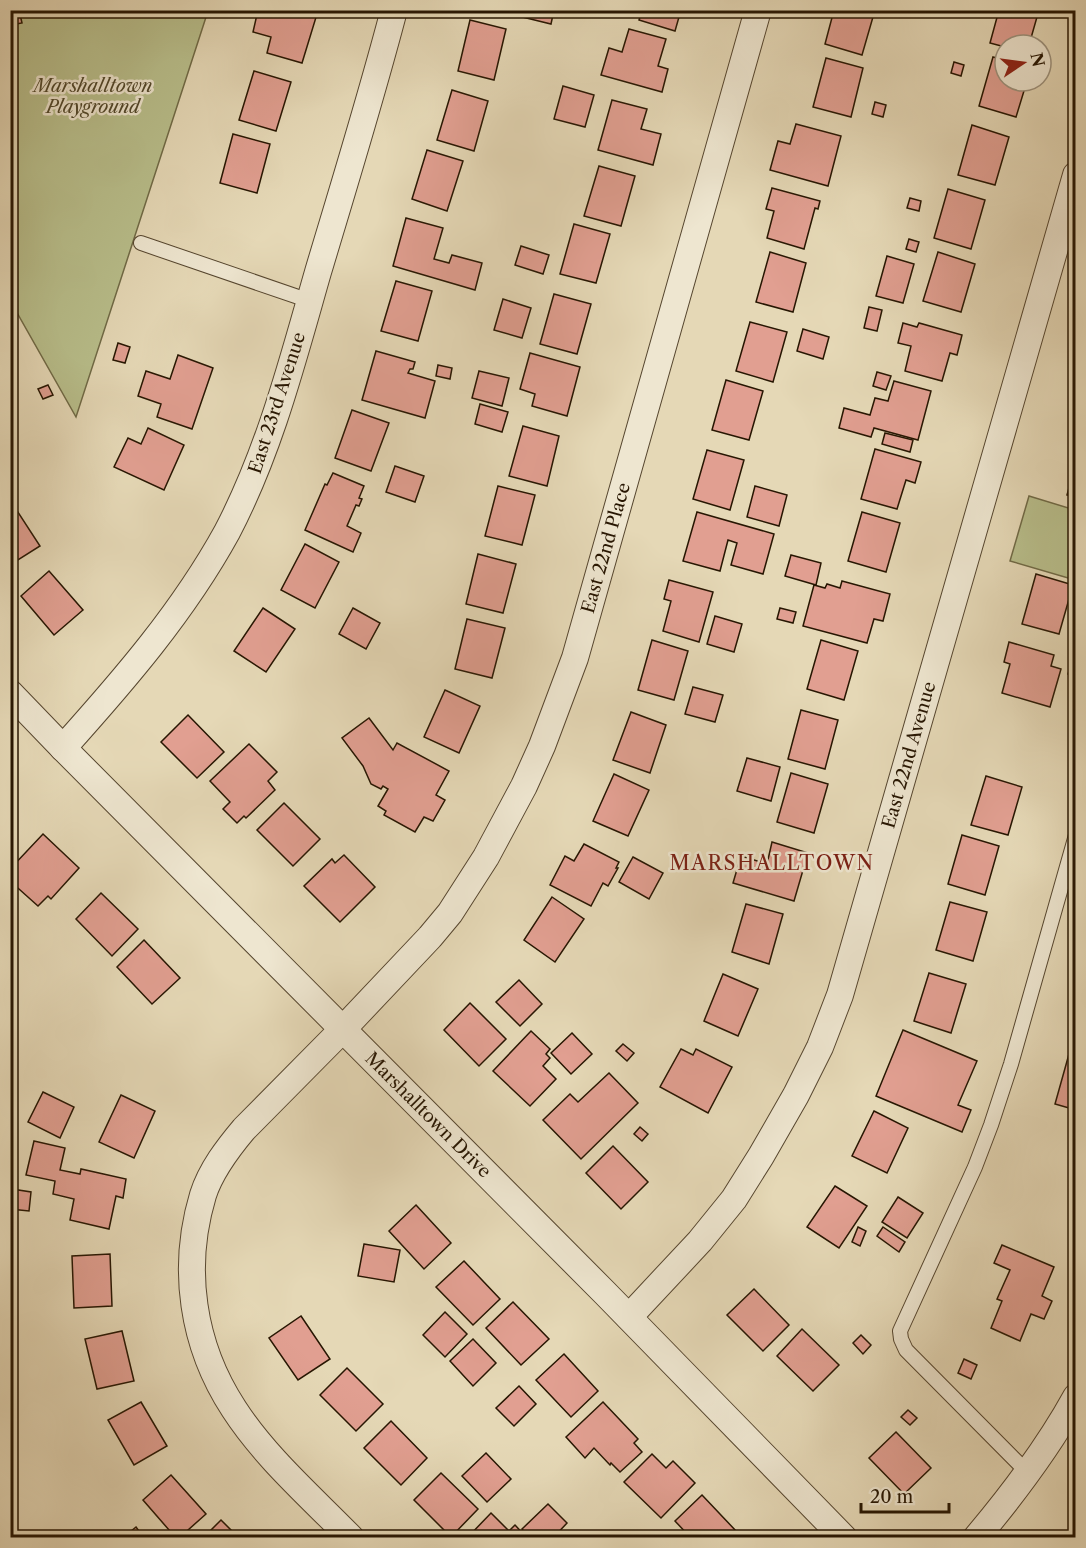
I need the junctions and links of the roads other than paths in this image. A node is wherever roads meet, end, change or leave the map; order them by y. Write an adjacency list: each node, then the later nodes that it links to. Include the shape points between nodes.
1 (394, 10): 5 (street, East 23rd Avenue)
2 (758, 10): 9 (street, East 22nd Place, via 575,658 542,746 486,857 450,913)
3 (1076, 175): 10 (street, East 22nd Avenue, via 840,994 820,1047 739,1191 700,1241)
4 (141, 243): 5 (lane)
5 (310, 301): 7 (street, East 23rd Avenue, via 263,450 227,532 177,611)
6 (10, 693): 7 (street, Marshalltown Drive)
7 (63, 748): 9 (street, Marshalltown Drive)
8 (1076, 835): 12 (lane, via 991,1125 900,1331 906,1350)
9 (343, 1029): 10 (street, Marshalltown Drive); 13 (street, East 22nd Place, via 244,1129 216,1167 204,1194 195,1233 192,1292 202,1344 215,1378 234,1410 259,1443)
10 (629, 1317): 14 (street, Marshalltown Drive)
11 (1076, 1397): 12 (street)
12 (1028, 1473): 15 (street)
13 (351, 1538)
14 (844, 1538)
15 (976, 1538)

